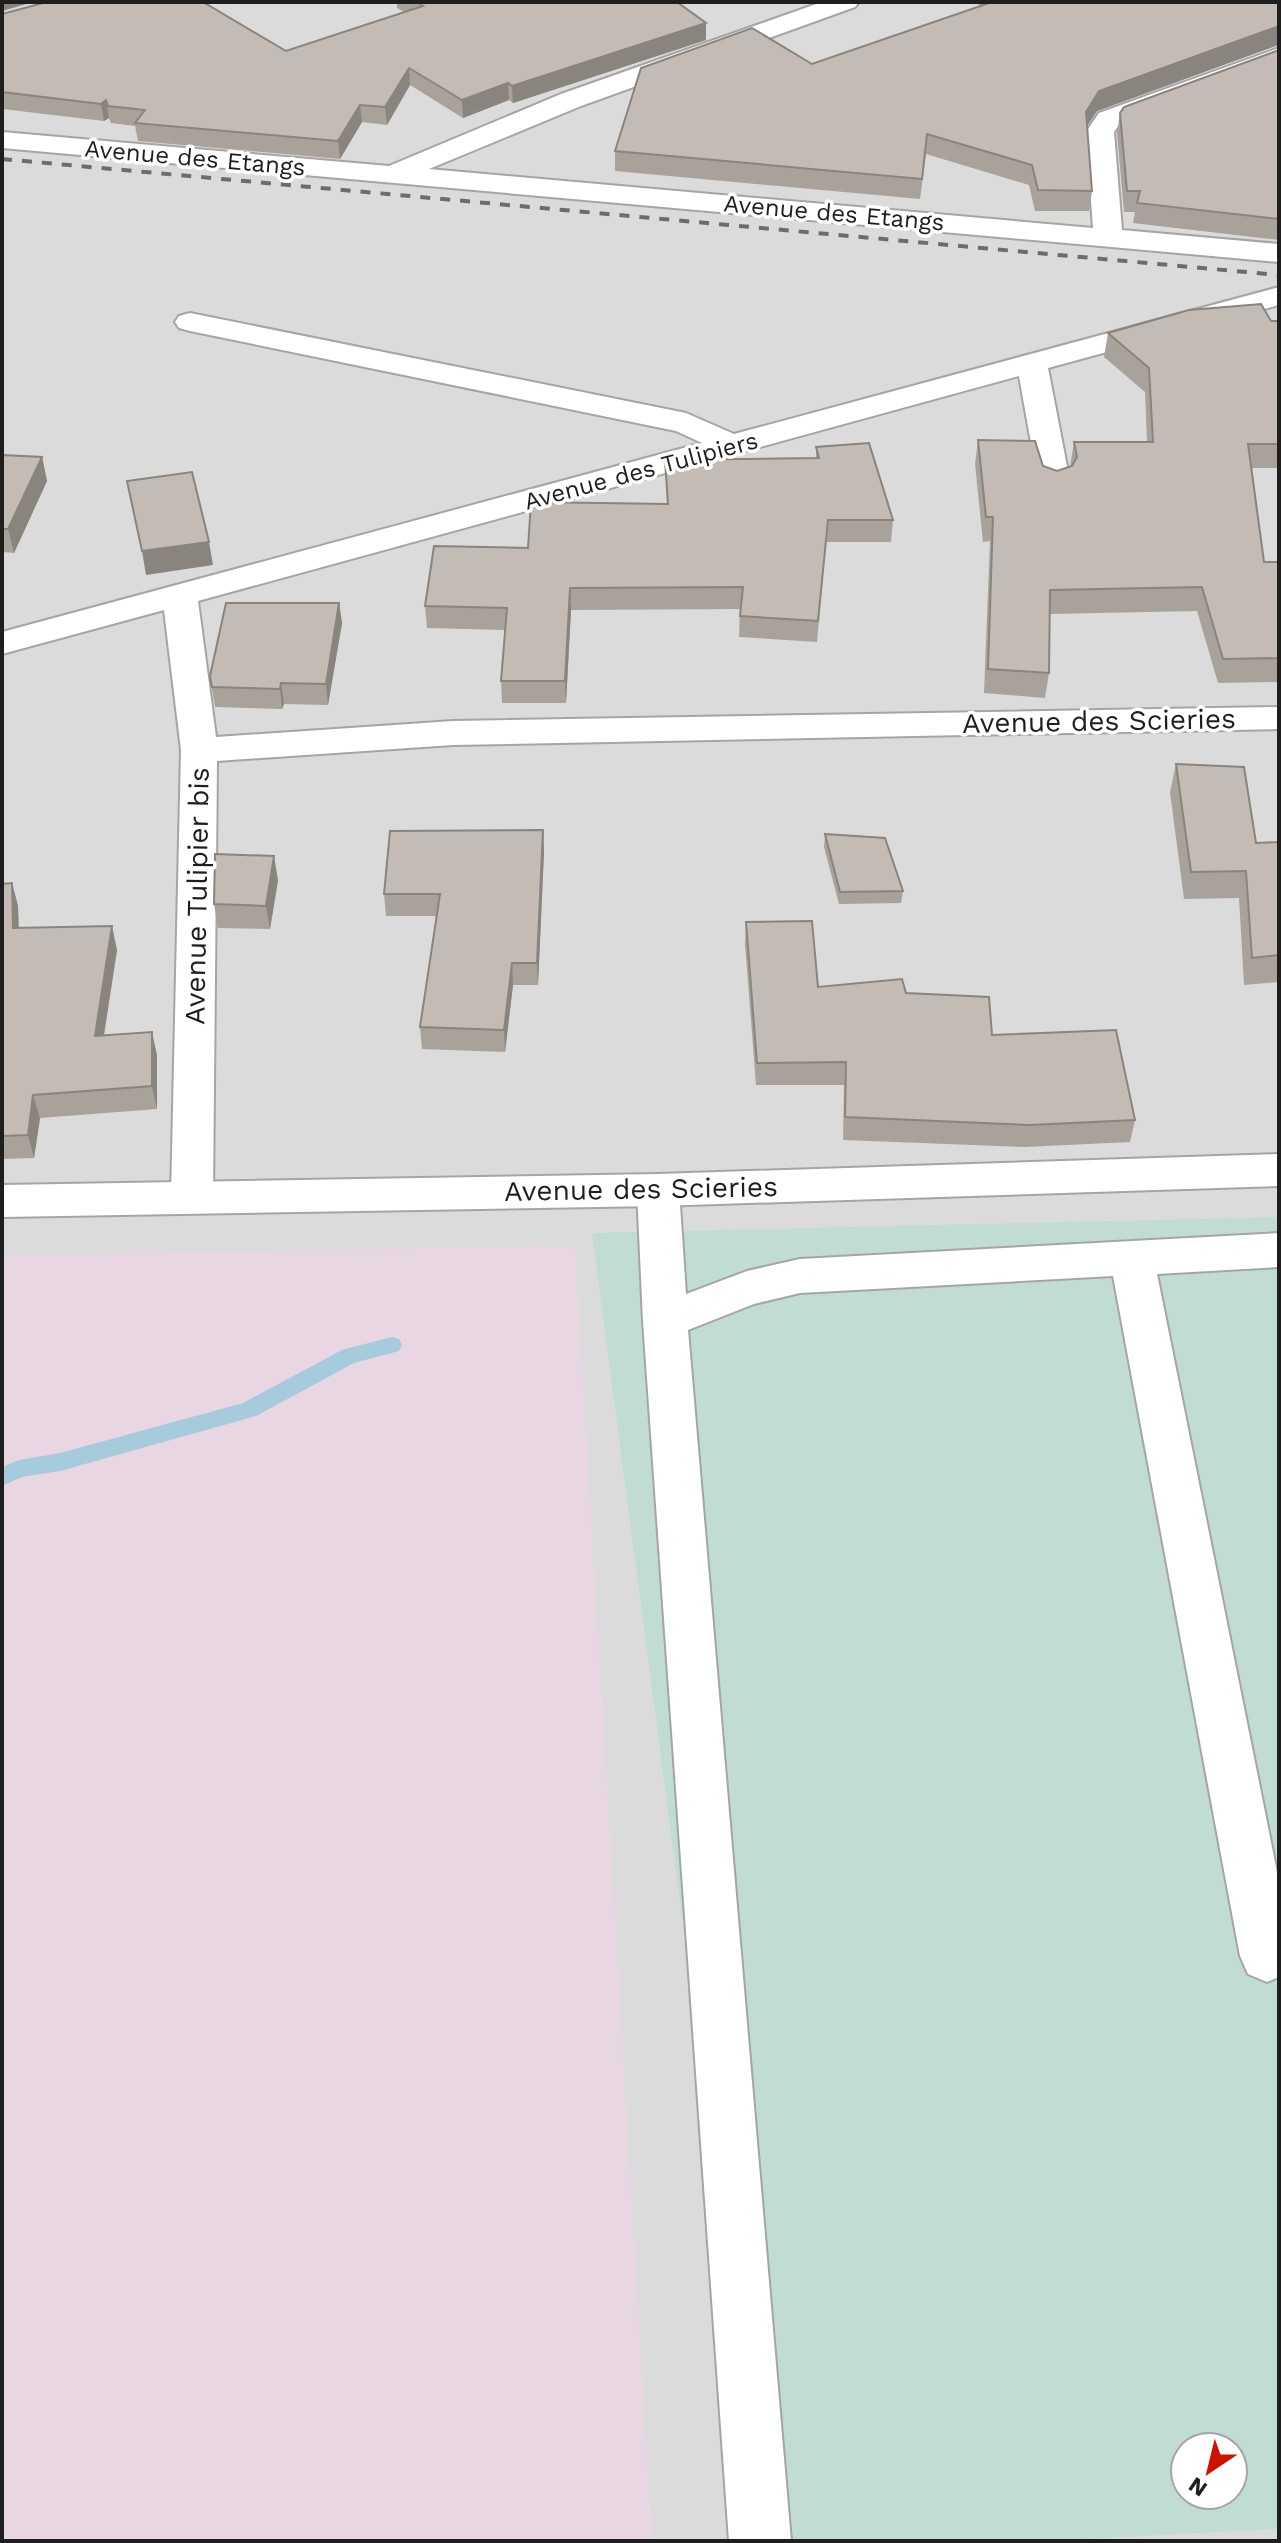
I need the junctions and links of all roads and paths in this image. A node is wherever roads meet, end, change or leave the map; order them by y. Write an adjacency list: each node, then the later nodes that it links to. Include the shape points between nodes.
1 (846, 2): 4 (street, Avenue des Etangs, via 571,100)
2 (1279, 56): 5 (street, via 1109,119 1100,132)
3 (2, 140): 4 (street, Avenue des Etangs)
4 (389, 176): 5 (street, Avenue des Etangs)
5 (1108, 236): 6 (street, Avenue des Etangs)
6 (1279, 253)
7 (1279, 296): 9 (street, Avenue des Tulipiers)
8 (190, 322): 10 (street, via 686,423)
9 (1032, 363): 10 (street, Avenue des Tulipiers); 11 (street)
10 (733, 446): 12 (street, Avenue des Tulipiers)
11 (1054, 482)
12 (180, 597): 14 (street, Avenue des Tulipiers); 17 (street, Avenue Tulipier bis)
13 (2, 615): 14 (street)
14 (54, 629): 15 (street, Avenue des Tulipiers)
15 (2, 643)
16 (1279, 718): 17 (street, Avenue des Scieries, via 453,733)
17 (199, 750): 20 (street, Avenue Tulipier bis)
18 (1279, 1170): 19 (street, Avenue des Scieries)
19 (658, 1190): 20 (street, Avenue des Scieries); 24 (street)
20 (192, 1197): 21 (street, Avenue des Scieries)
21 (2, 1201)
22 (1279, 1250): 23 (street)
23 (1132, 1258): 24 (street, via 800,1276 747,1288); 25 (street)
24 (665, 1321): 26 (street)
25 (1267, 1956)
26 (760, 2541)

